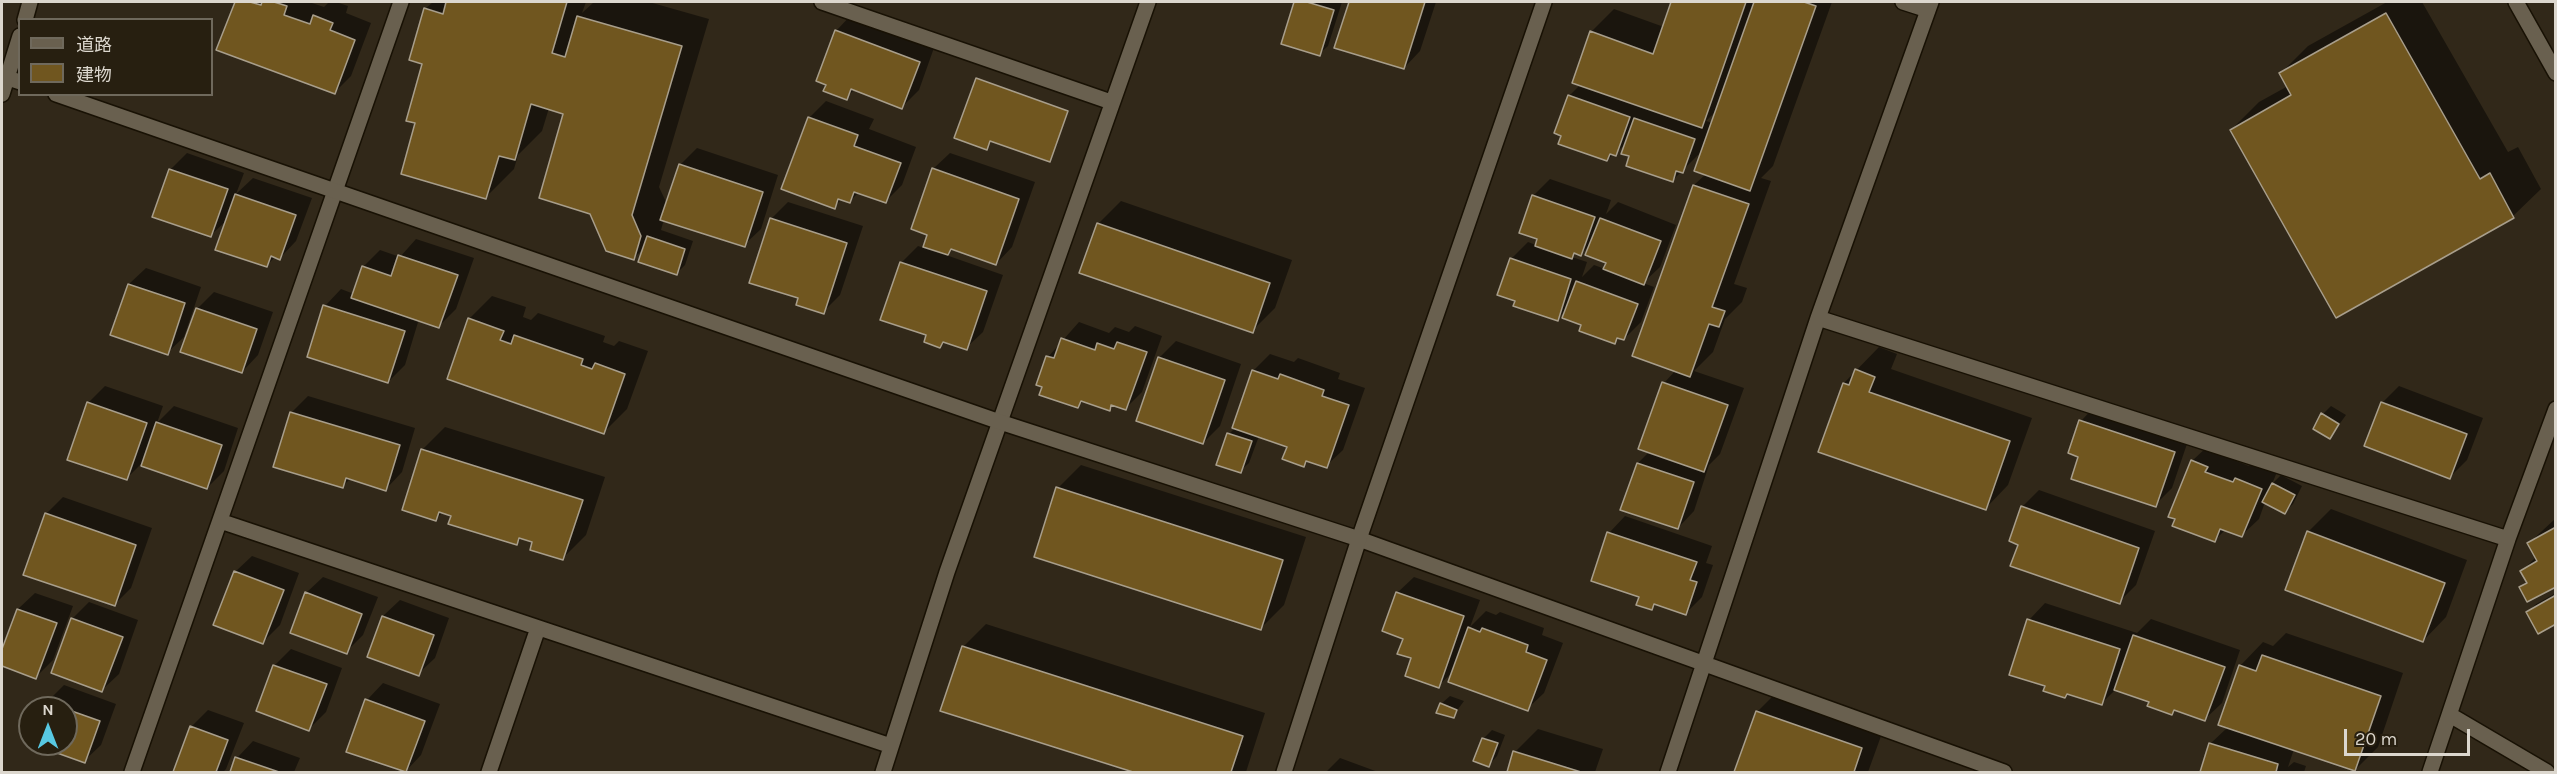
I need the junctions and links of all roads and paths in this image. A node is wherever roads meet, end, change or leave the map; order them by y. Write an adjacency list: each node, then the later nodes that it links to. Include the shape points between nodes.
1 (30, 2): 9 (street)
2 (401, 2): 16 (street)
3 (822, 2): 15 (street)
4 (1148, 2): 15 (street)
5 (1544, 2): 21 (street)
6 (1903, 2): 8 (street)
7 (2516, 2): 11 (street)
8 (1930, 6): 17 (street)
9 (26, 18)
10 (18, 44): 12 (street)
11 (2556, 73)
12 (9, 79): 13 (street)
13 (2, 94)
14 (62, 96): 16 (street)
15 (1111, 102): 19 (street)
16 (336, 191): 19 (street); 20 (street)
17 (1818, 318): 22 (street); 24 (street)
18 (2556, 409): 22 (street)
19 (1000, 422): 21 (street); 26 (street)
20 (220, 521): 23 (street); 27 (street)
21 (1359, 539): 24 (street); 30 (street)
22 (2508, 539): 25 (street)
23 (538, 628): 26 (street); 28 (street)
24 (1704, 665): 31 (street); 32 (street)
25 (2450, 715): 33 (street); 34 (street)
26 (891, 746): 29 (street)
27 (132, 772)
28 (489, 772)
29 (883, 772)
30 (1284, 772)
31 (1668, 772)
32 (2004, 772)
33 (2430, 772)
34 (2547, 772)

